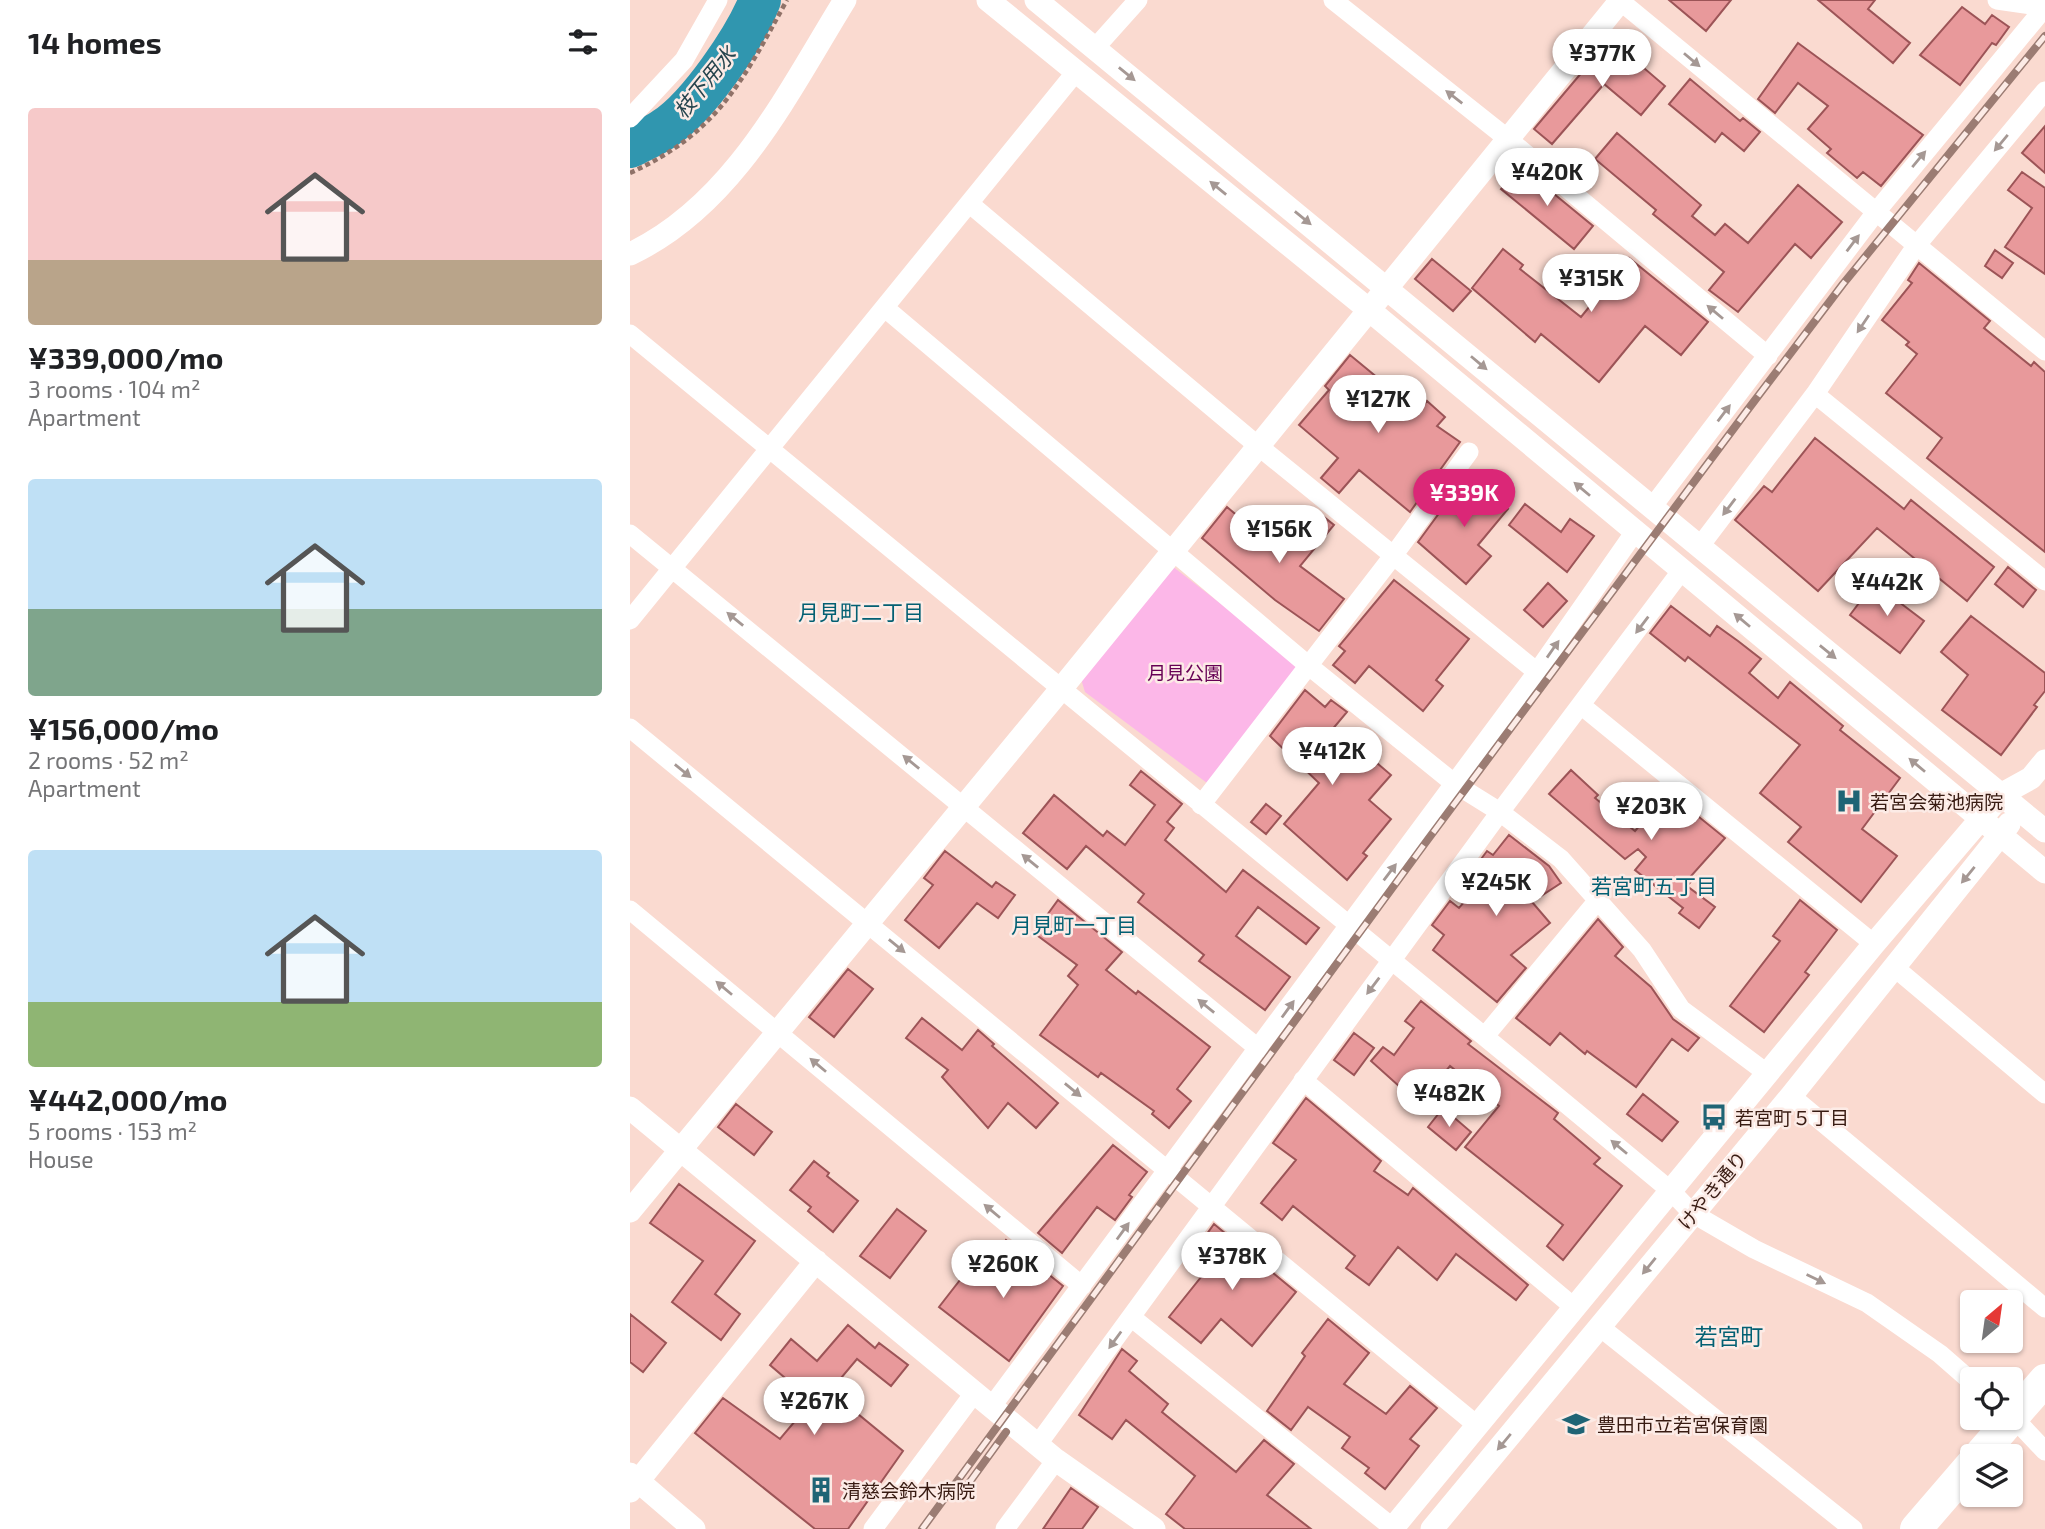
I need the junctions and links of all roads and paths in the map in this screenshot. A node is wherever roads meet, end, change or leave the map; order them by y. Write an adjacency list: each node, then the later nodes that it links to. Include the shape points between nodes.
1 (718, 0): 14 (street, via 684,60)
2 (787, 0): 16 (path, via 726,105 696,134)
3 (845, 0): 20 (street, via 738,165 688,216)
4 (988, 0): 12 (street)
5 (1036, 0): 11 (street)
6 (1138, 0): 11 (street)
7 (1334, 0): 15 (street, one-way to 7)
8 (1620, 0): 15 (street); 18 (street, one-way to 18)
9 (1997, 0): 10 (street)
10 (2045, 7): 18 (street, one-way to 10)
11 (1095, 48): 21 (street, one-way to 21)
12 (1075, 74): 17 (street); 23 (street, one-way to 12)
13 (2045, 91): 19 (street, one-way to 19)
14 (630, 118)
15 (1508, 139): 21 (street); 26 (street, one-way to 15)
16 (630, 173)
17 (970, 204): 22 (street); 28 (street)
18 (1875, 212): 19 (street); 26 (street, one-way to 18)
19 (1916, 246): 25 (street); 27 (street, one-way to 27)
20 (630, 254)
21 (1388, 287): 23 (street); 31 (street, one-way to 31)
22 (885, 308): 29 (street); 35 (street)
23 (1368, 309): 28 (street); 32 (street, one-way to 23)
24 (630, 334): 29 (street)
25 (2045, 351)
26 (1768, 356): 31 (street, one-way to 26)
27 (1815, 394): 34 (street, one-way to 34); 39 (street)
28 (1257, 445): 35 (street); 36 (street)
29 (769, 450): 37 (street); 43 (street)
30 (1469, 452): 36 (street)
31 (1653, 506): 34 (street)
32 (1634, 533): 38 (street); 42 (street, one-way to 32)
33 (630, 534): 37 (street)
34 (1700, 546): 48 (street, one-way to 48)
35 (1171, 552): 41 (street); 43 (street)
36 (1393, 556): 41 (street); 42 (street)
37 (672, 568): 40 (street); 49 (street, one-way to 37)
38 (1682, 570): 44 (street, one-way to 44); 53 (street, one-way to 38)
39 (2045, 582)
40 (630, 620)
41 (1309, 666): 47 (street); 50 (street)
42 (1537, 672): 47 (street)
43 (1060, 689): 49 (street); 50 (street)
44 (1582, 706): 52 (street); 61 (street)
45 (630, 728): 59 (street, one-way to 59)
46 (2038, 769): 48 (street); 51 (street, けやき通り)
47 (1455, 784): 52 (street); 60 (street, one-way to 47)
48 (2002, 794): 51 (street); 53 (street)
49 (964, 805): 59 (street); 66 (street, one-way to 49)
50 (1201, 805): 60 (street)
51 (2019, 811): 54 (street); 55 (street, けやき通り)
52 (1500, 812): 57 (street, via 1562,859); 62 (street)
53 (1983, 819): 55 (street); 61 (street)
54 (2045, 831)
55 (2001, 835): 56 (street); 63 (street, けやき通り, one-way to 63)
56 (2045, 872)
57 (1598, 900): 65 (street); 67 (street, via 1642,950 1681,1009)
58 (630, 910): 64 (street, one-way to 58)
59 (868, 921): 64 (street); 73 (street, one-way to 73)
60 (1349, 926): 62 (street); 66 (street, one-way to 60)
61 (1874, 944): 67 (street)
62 (1392, 960): 65 (street); 68 (street, one-way to 68)
63 (1894, 967): 69 (street); 70 (street, けやき通り)
64 (776, 1031): 72 (street); 79 (street, one-way to 64)
65 (1485, 1036): 74 (street, one-way to 65)
66 (1259, 1049): 73 (street)
67 (1768, 1074): 74 (street)
68 (1303, 1080): 75 (street); 80 (street)
69 (2045, 1094)
70 (1791, 1096): 77 (street, けやき通り); 81 (street)
71 (630, 1108): 72 (street)
72 (680, 1149): 76 (street); 78 (street)
73 (1168, 1168): 75 (street); 79 (street, one-way to 73)
74 (1671, 1191): 77 (street); 80 (street)
75 (1212, 1205): 82 (street); 88 (street)
76 (630, 1211)
77 (1692, 1213): 83 (street, けやき通り, one-way to 83); 84 (street, one-way to 84, via 1754,1250 1867,1303)
78 (816, 1261): 86 (street); 96 (street)
79 (1082, 1286): 86 (street)
80 (1576, 1308): 88 (street)
81 (2045, 1308)
82 (1132, 1317): 91 (street, one-way to 91); 97 (street)
83 (1600, 1327): 102 (street, けやき通り, one-way to 102); 103 (street)
84 (1960, 1372)
85 (2045, 1380): 87 (highway)
86 (984, 1399): 91 (street); 99 (street)
87 (2023, 1404)
88 (1478, 1426): 97 (street)
89 (2023, 1428): 93 (street)
90 (2000, 1430): 92 (highway)
91 (1038, 1444): 94 (street)
92 (1989, 1444)
93 (2045, 1451)
94 (1056, 1460): 100 (street); 101 (street)
95 (1960, 1478): 104 (highway)
96 (633, 1482): 98 (street)
97 (1393, 1528)
98 (694, 1529)
99 (873, 1529)
100 (1005, 1529)
101 (1153, 1529)
102 (1432, 1529)
103 (1853, 1529)
104 (1916, 1529)

